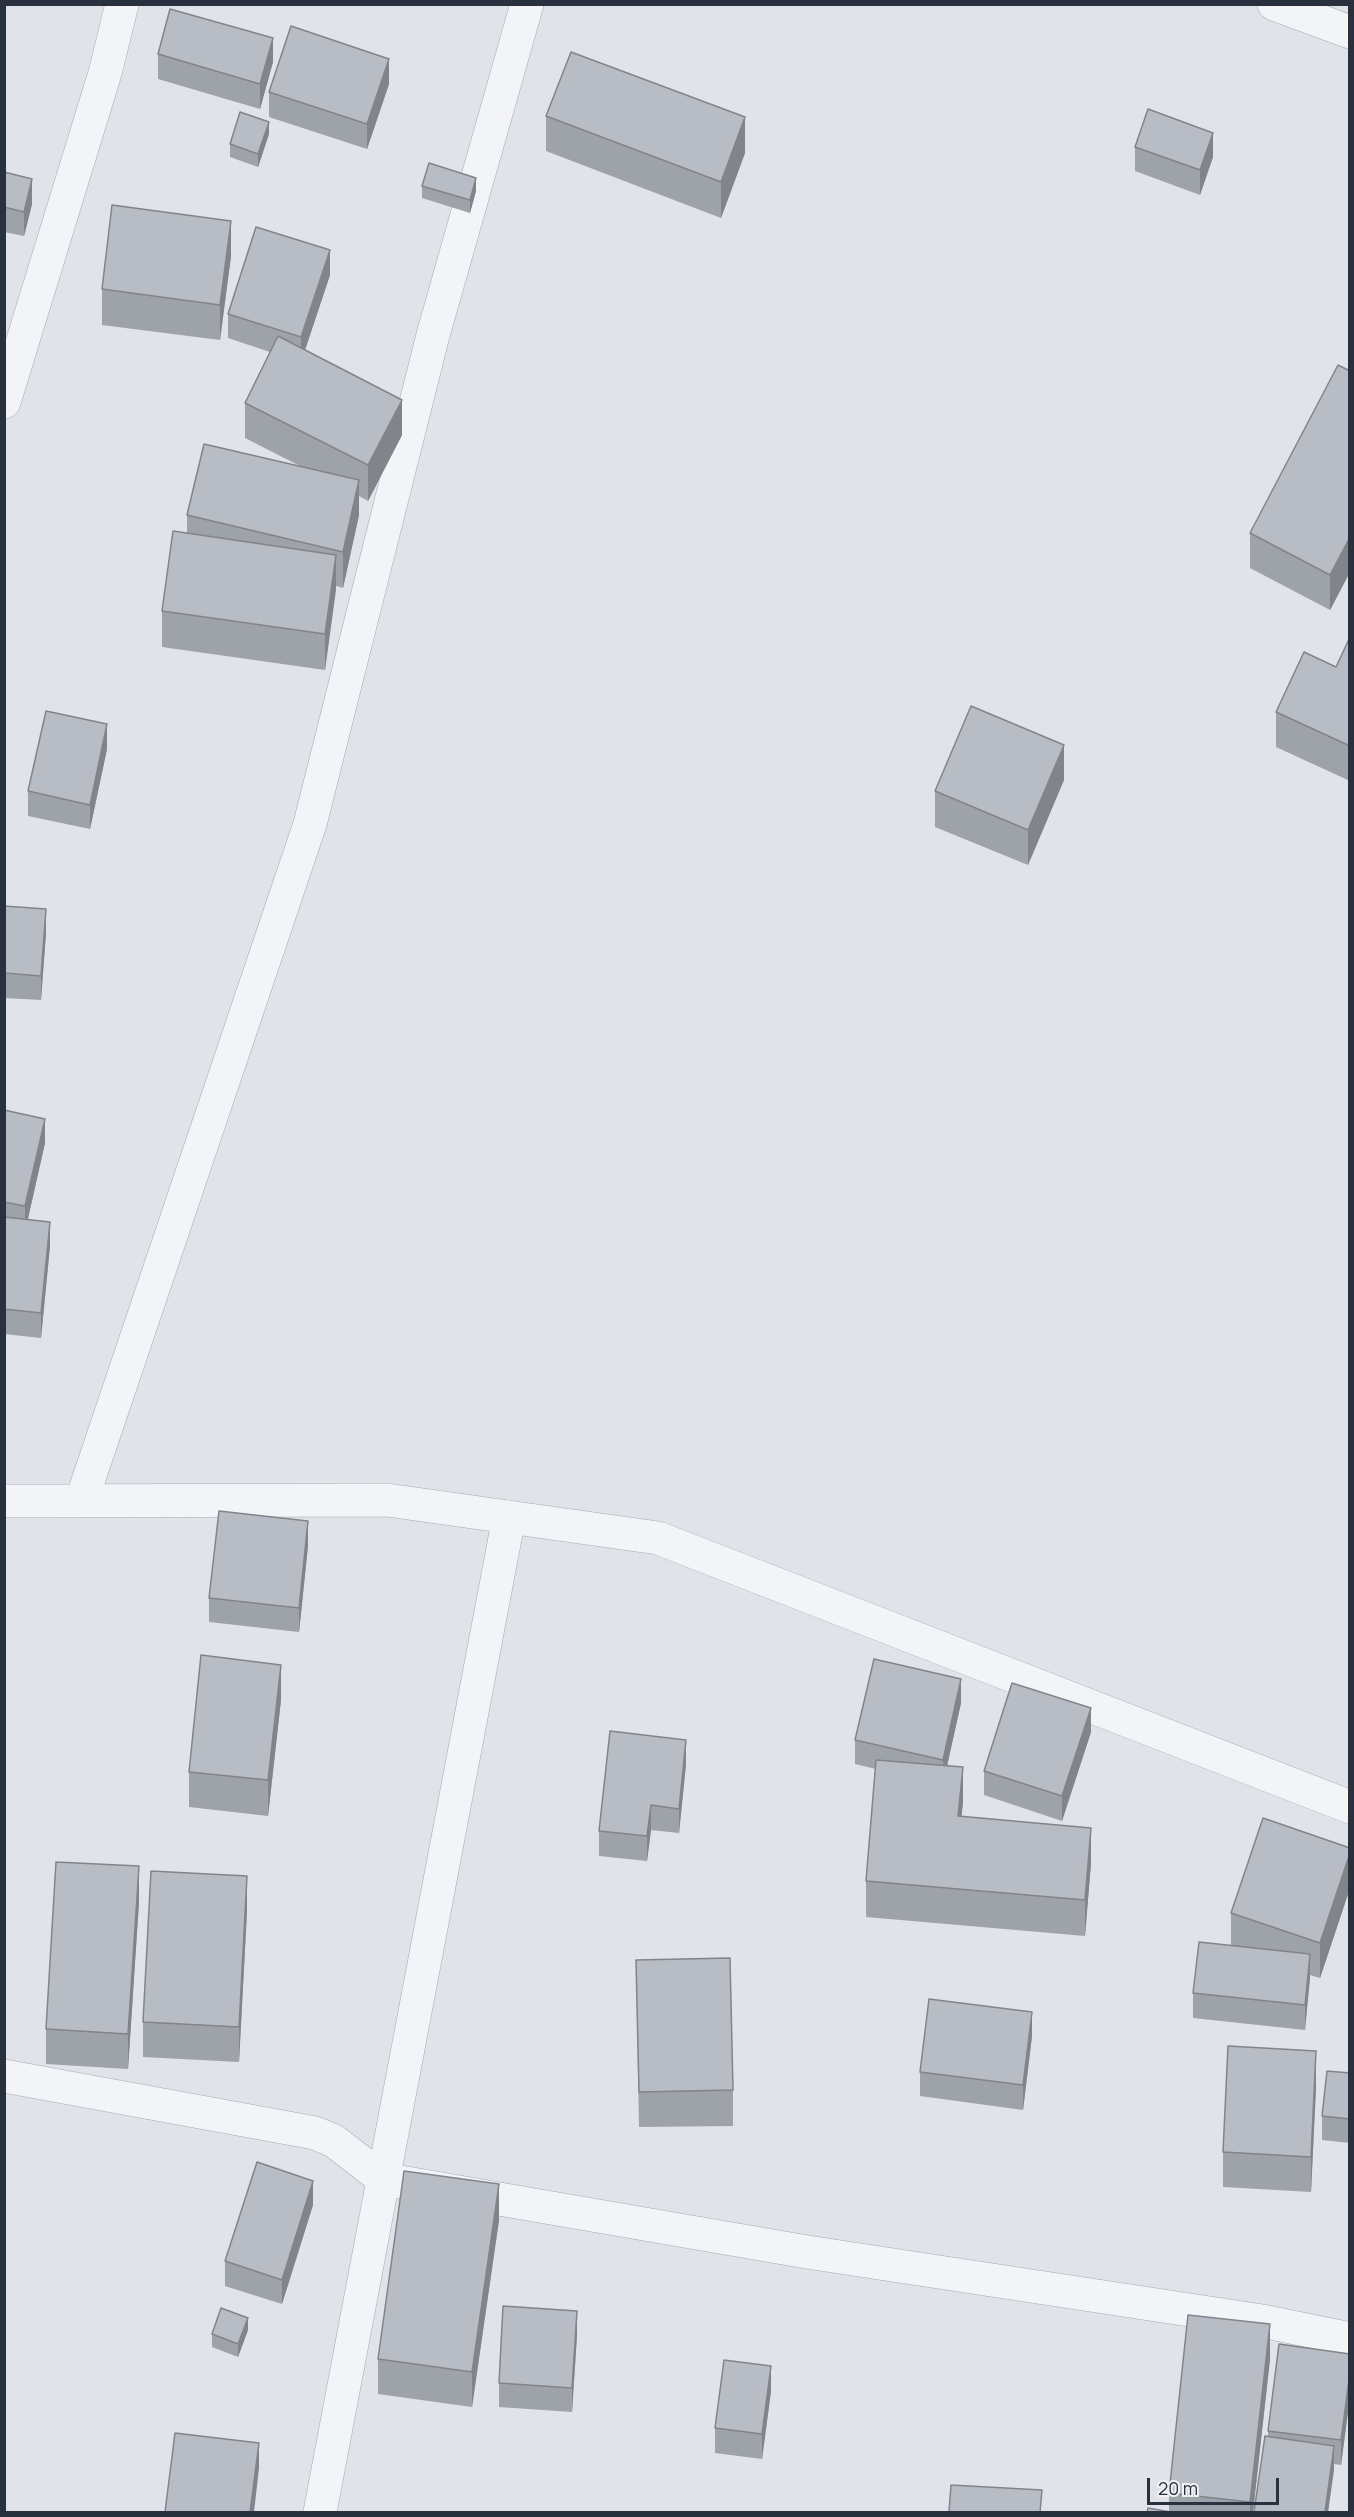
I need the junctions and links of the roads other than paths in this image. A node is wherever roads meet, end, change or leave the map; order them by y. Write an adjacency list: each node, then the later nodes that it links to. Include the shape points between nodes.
1 (122, 4): 5 (street, via 105,73)
2 (527, 4): 6 (street, via 433,335 310,824)
3 (1274, 4): 4 (street)
4 (1350, 32)
5 (4, 402)
6 (82, 1499): 7 (street); 8 (street, via 387,1500)
7 (4, 1501)
8 (509, 1517): 9 (street, via 658,1538); 11 (street)
9 (1350, 1808)
10 (4, 2076): 11 (street, via 315,2133 334,2141)
11 (383, 2179): 12 (street, via 807,2252 1262,2321); 13 (street)
12 (1350, 2339)
13 (320, 2512)

